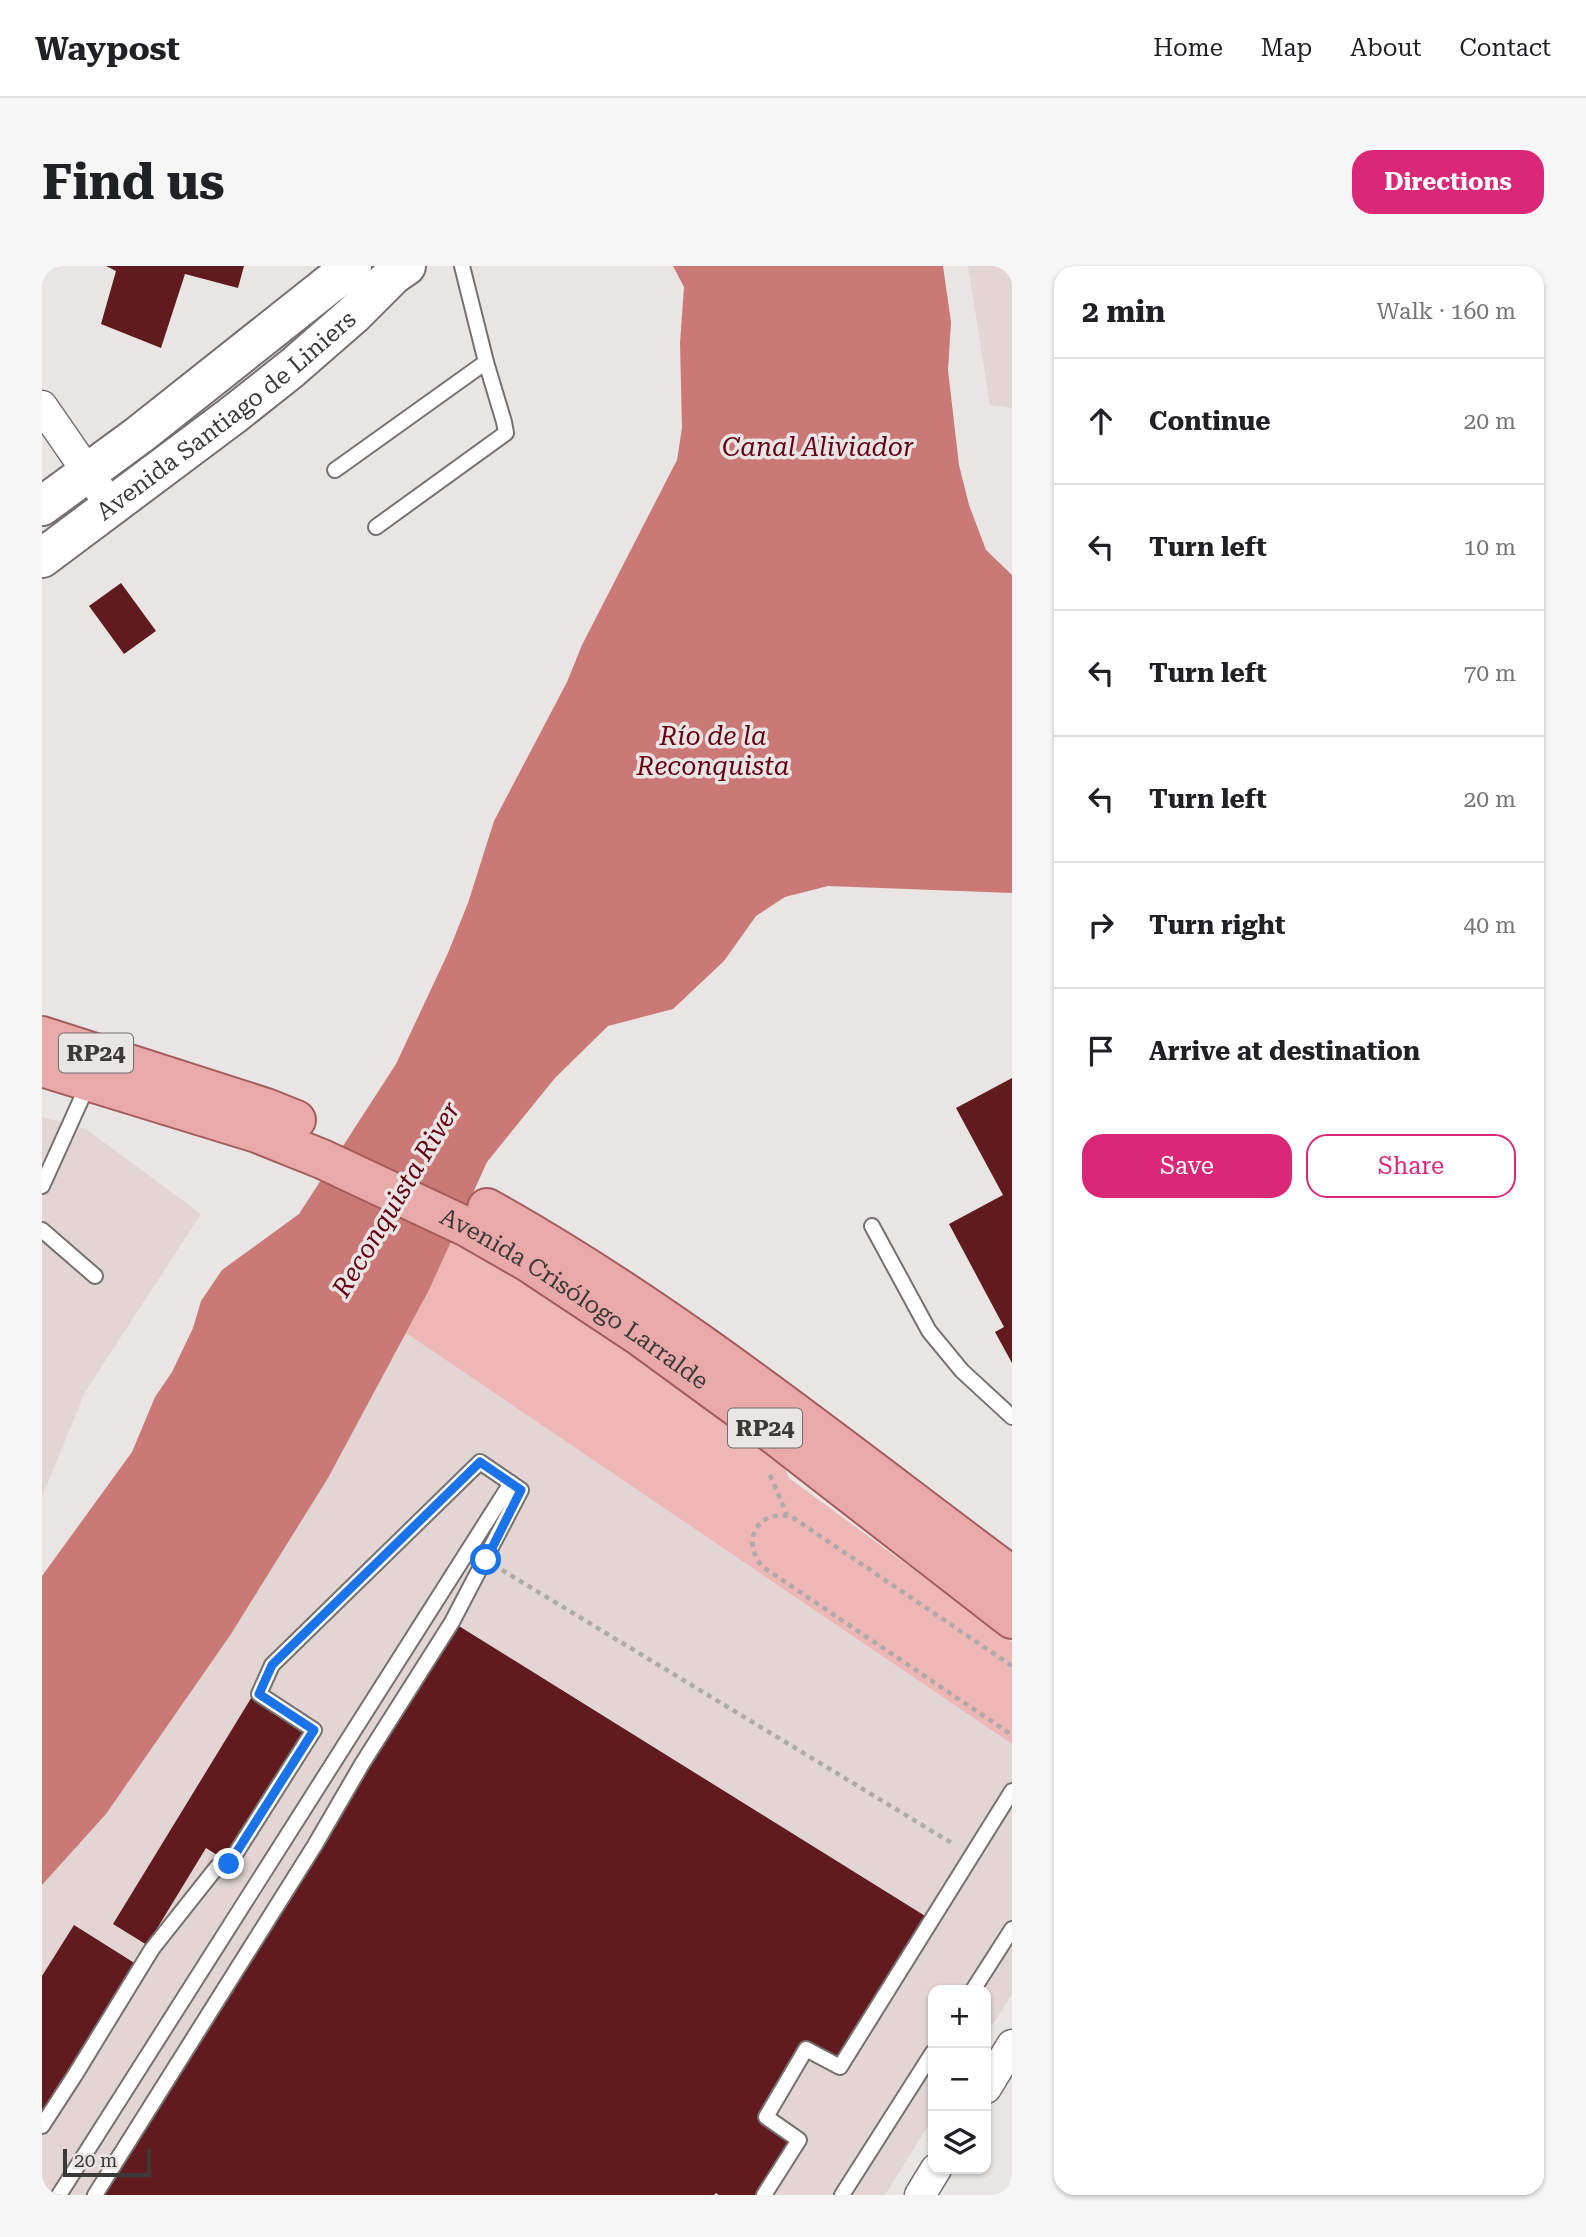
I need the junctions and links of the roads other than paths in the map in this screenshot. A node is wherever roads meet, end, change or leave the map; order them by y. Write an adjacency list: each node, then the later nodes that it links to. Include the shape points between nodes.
1 (352, 266): 7 (main road, Avenida Santiago de Liniers)
2 (406, 266): 9 (main road, Avenida Santiago de Liniers, via 291,369)
3 (462, 266): 4 (lane)
4 (486, 362): 6 (lane); 10 (lane, via 506,433)
5 (42, 407): 7 (street)
6 (335, 470)
7 (86, 472): 8 (main road, Avenida Santiago de Liniers); 9 (street)
8 (42, 506)
9 (111, 506): 11 (main road, Avenida Santiago de Liniers)
10 (376, 527)
11 (42, 558)
12 (42, 1036): 15 (main road, Avenida Crisólogo Larralde / RP24)
13 (42, 1067): 14 (main road, Avenida Crisólogo Larralde / RP24)
14 (89, 1082): 15 (main road, Avenida Crisólogo Larralde / RP24); 16 (lane)
15 (148, 1085): 20 (main road, Avenida Crisólogo Larralde / RP24, via 266,1108 479,1203 542,1239)
16 (42, 1186)
17 (872, 1226): 21 (lane, via 929,1331 962,1371)
18 (42, 1230): 19 (lane)
19 (95, 1276)
20 (649, 1326): 23 (main road, Avenida Crisólogo Larralde / RP24, via 786,1406); 24 (main road, Avenida Crisólogo Larralde / RP24)
21 (1012, 1417)
22 (511, 1483): 31 (lane, via 480,1462 272,1665 259,1694 314,1730 229,1864 217,1867 152,1949); 33 (lane); 34 (lane, via 521,1490 452,1622)
23 (1012, 1576)
24 (1012, 1619)
25 (1012, 1791): 35 (lane, via 840,2067 806,2049 766,2117 799,2140)
26 (1012, 1929): 27 (lane)
27 (976, 1985)
28 (1012, 2045): 30 (street)
29 (928, 2060): 36 (lane)
30 (991, 2080)
31 (42, 2126)
32 (933, 2174): 37 (street)
33 (59, 2195)
34 (95, 2195)
35 (764, 2195)
36 (842, 2195)
37 (919, 2195)

